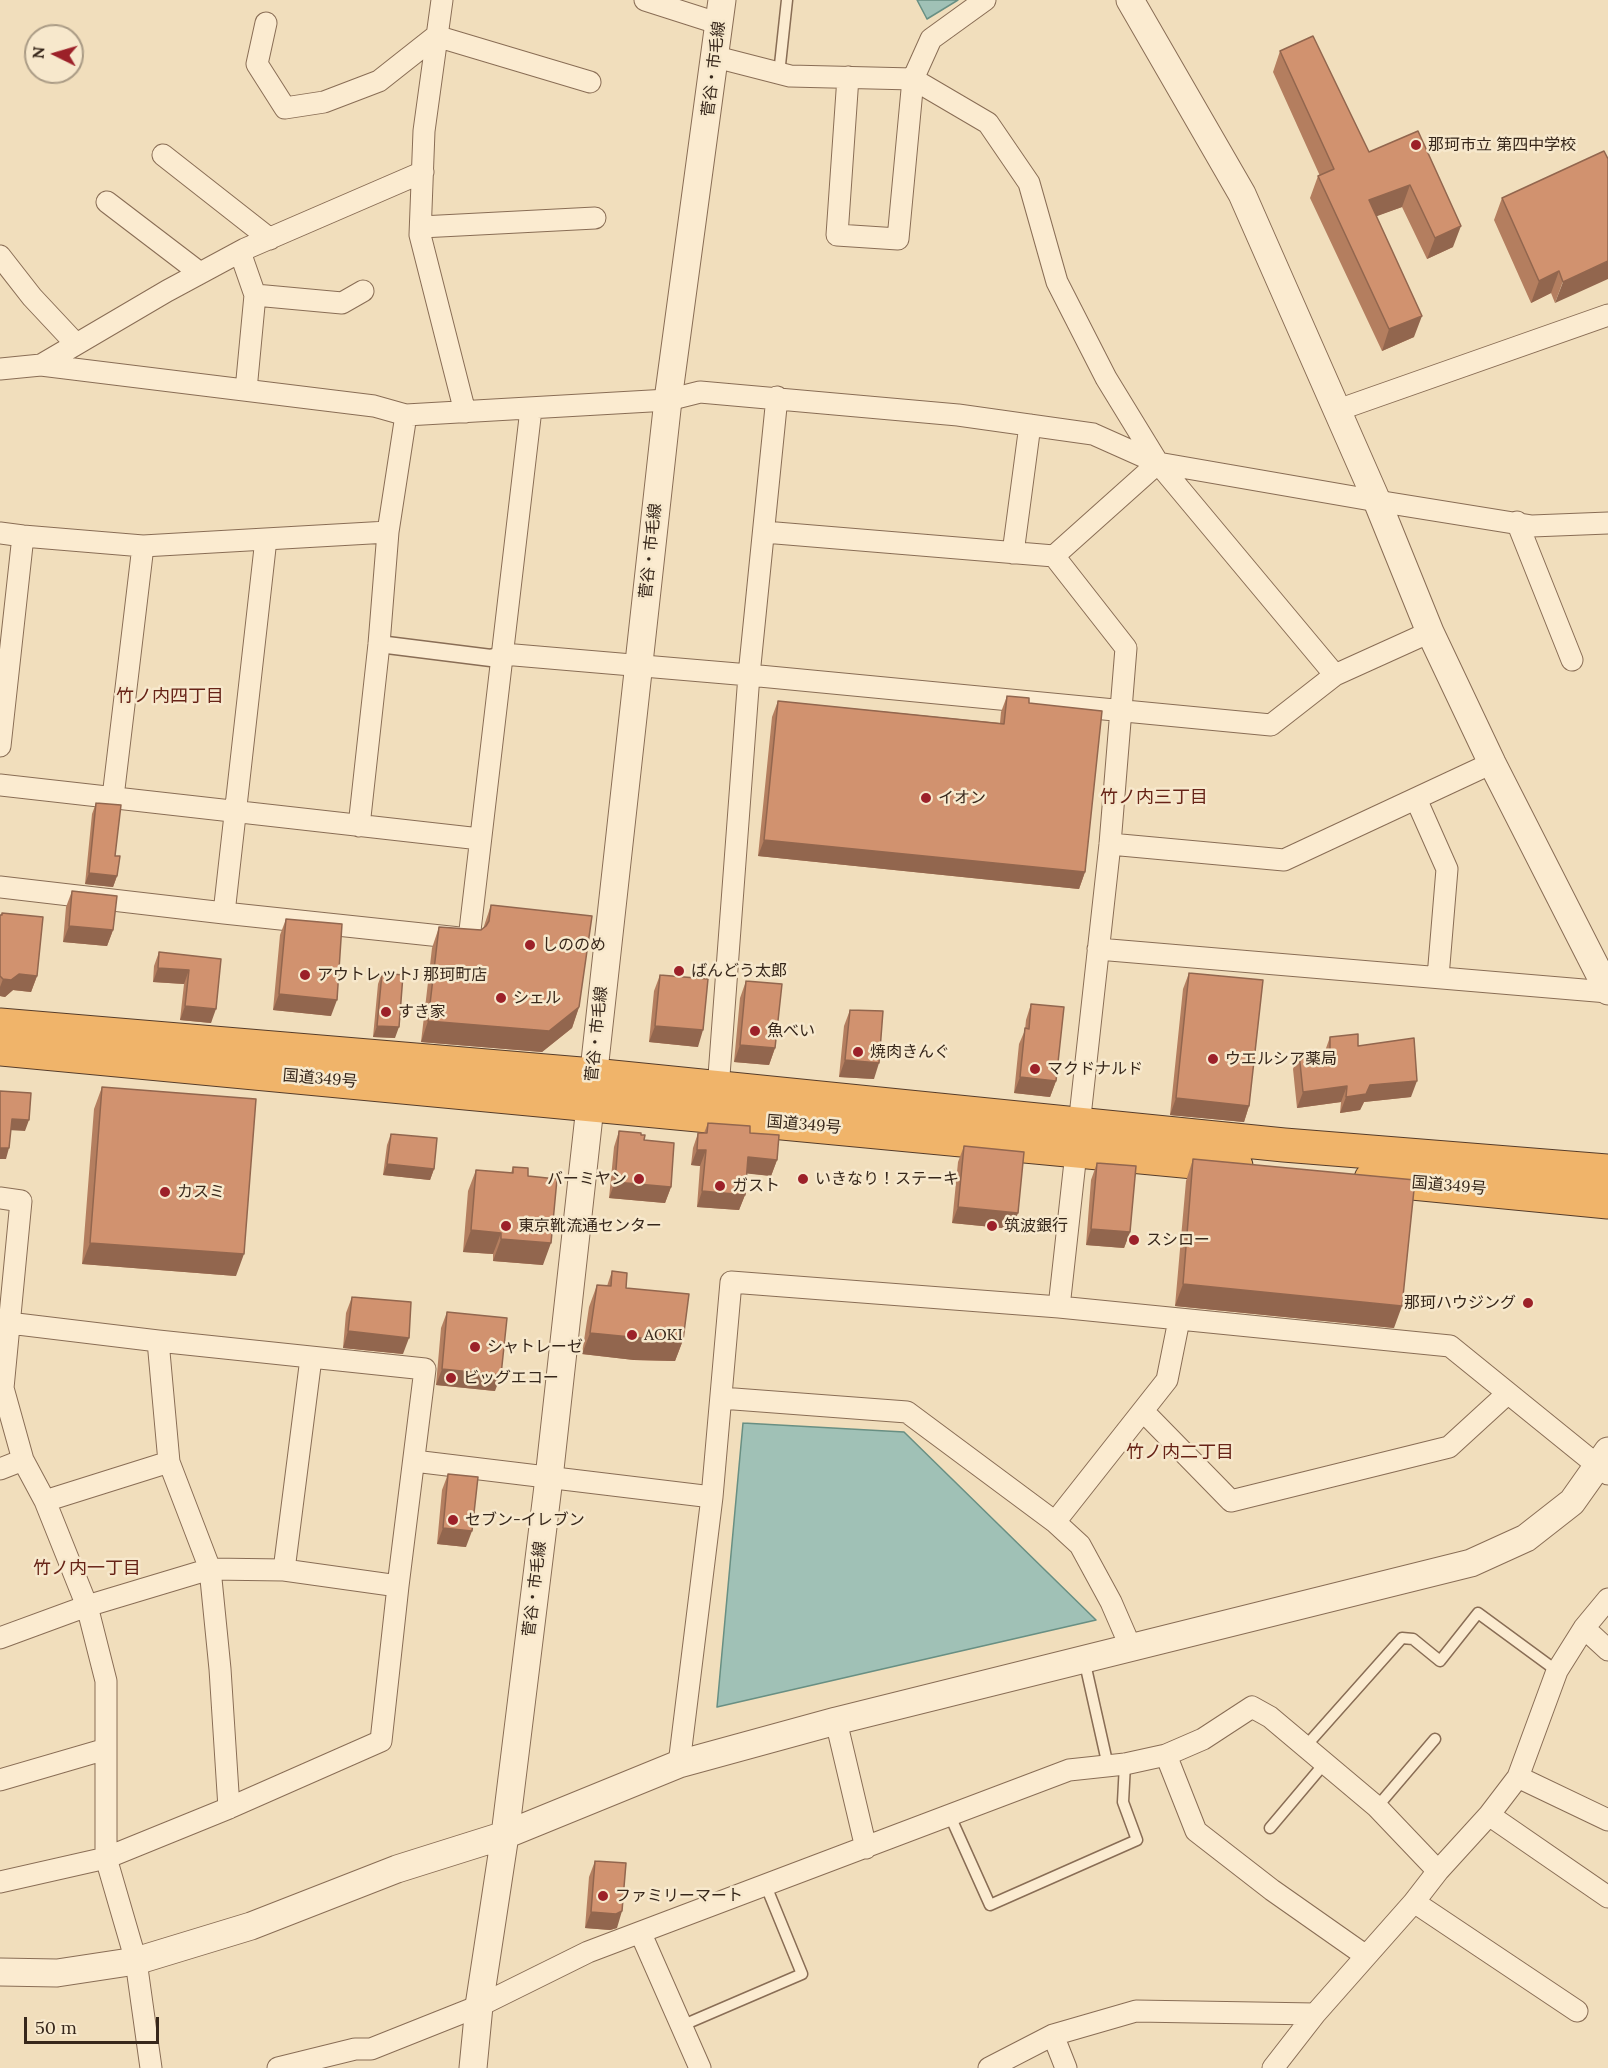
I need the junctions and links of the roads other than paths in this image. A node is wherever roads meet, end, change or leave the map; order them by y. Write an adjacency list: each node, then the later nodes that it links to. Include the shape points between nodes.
1 (442, 0): 8 (street)
2 (645, 0): 6 (street)
3 (787, 0): 10 (lane)
4 (985, 0): 12 (street, via 931,39)
5 (1130, 0): 33 (street, via 1242,194)
6 (721, 12): 9 (street, 菅谷・市毛線)
7 (266, 22): 8 (street, via 257,64 285,108 324,102 379,81)
8 (436, 36): 13 (street); 15 (street)
9 (716, 57): 10 (street); 31 (street, 菅谷・市毛線)
10 (779, 74): 11 (street)
11 (848, 77): 12 (street); 12 (street, via 837,235 898,239)
12 (914, 79): 37 (street, via 988,123 1029,183 1057,282 1106,378)
13 (590, 82)
14 (163, 155): 19 (street)
15 (423, 172): 18 (street); 19 (street)
16 (107, 202): 22 (street)
17 (595, 218): 18 (street)
18 (421, 227): 34 (street)
19 (270, 239): 20 (street)
20 (240, 252): 22 (street); 24 (street)
21 (0, 256): 26 (street)
22 (200, 273): 26 (street)
23 (363, 291): 24 (street, via 342,303)
24 (255, 295): 29 (street)
25 (1608, 315): 33 (street)
26 (76, 344): 27 (street)
27 (41, 365): 28 (street); 29 (street)
28 (0, 369)
29 (246, 390): 35 (street, via 374,406)
30 (777, 397): 31 (street, via 700,392); 36 (street); 42 (street)
31 (668, 400): 32 (street); 53 (street, 菅谷・市毛線)
32 (531, 409): 34 (street); 51 (street)
33 (1338, 410): 38 (street)
34 (465, 412): 35 (street)
35 (406, 415): 41 (street)
36 (1030, 425): 37 (street, via 1093,434); 47 (street)
37 (1158, 463): 38 (street); 48 (street); 55 (street)
38 (1377, 501): 39 (street); 49 (street)
39 (1517, 522): 40 (street, via 1532,526); 52 (street)
40 (1608, 524)
41 (388, 532): 45 (street); 50 (street)
42 (764, 532): 47 (street); 54 (street)
43 (0, 533): 44 (street)
44 (23, 536): 46 (street); 57 (street)
45 (266, 539): 46 (street); 62 (street)
46 (143, 546): 60 (street)
47 (1013, 553): 48 (street)
48 (1054, 556): 56 (street, via 1126,648)
49 (1430, 632): 55 (street); 58 (street)
50 (379, 644): 51 (street, via 491,658); 63 (street)
51 (503, 654): 53 (street); 64 (street)
52 (1572, 660)
53 (639, 665): 54 (street); 73 (street, 菅谷・市毛線)
54 (749, 675): 56 (street); 74 (street)
55 (1335, 675): 56 (street, via 1271,725)
56 (1122, 710): 65 (street)
57 (0, 747)
58 (1492, 764): 61 (street); 70 (street)
59 (0, 784): 60 (street)
60 (113, 797): 62 (street)
61 (1416, 799): 65 (street, via 1284,860); 69 (street, via 1447,869)
62 (236, 812): 63 (street); 67 (street)
63 (359, 826): 64 (street)
64 (480, 840): 67 (street, via 469,939)
65 (1110, 844): 68 (street)
66 (0, 887): 67 (street)
67 (224, 913)
68 (1098, 949): 69 (street); 75 (street)
69 (1438, 978): 70 (street)
70 (1608, 992)
71 (0, 1025): 73 (highway, 国道349号)
72 (0, 1049): 73 (highway, 国道349号)
73 (591, 1089): 74 (highway, 国道349号); 75 (highway, 国道349号); 92 (street, 菅谷・市毛線)
74 (718, 1089): 75 (highway, 国道349号)
75 (1078, 1138): 76 (highway, 国道349号, via 1284,1145); 78 (highway, 国道349号); 79 (street)
76 (1608, 1171)
77 (0, 1198): 81 (street, via 21,1201)
78 (1608, 1202)
79 (1059, 1307): 80 (street); 85 (street, via 731,1282)
80 (1179, 1320): 84 (street, via 1450,1346); 86 (street, via 1167,1380)
81 (4, 1322): 82 (street); 87 (street, via 3,1388)
82 (158, 1341): 83 (street); 89 (street)
83 (311, 1358): 88 (street, via 426,1369); 97 (street)
84 (1508, 1393): 86 (street, via 1449,1447 1231,1501); 90 (street)
85 (721, 1398): 93 (street); 95 (street, via 907,1412)
86 (1143, 1411): 95 (street)
87 (23, 1460): 91 (street); 94 (street)
88 (414, 1461): 92 (street); 98 (street)
89 (169, 1462): 94 (street); 96 (street)
90 (1605, 1464): 103 (street, via 1572,1502 1526,1538 1471,1563)
91 (0, 1469)
92 (549, 1478): 93 (street); 123 (street, 菅谷・市毛線)
93 (712, 1497): 112 (street)
94 (45, 1501): 100 (street)
95 (1055, 1522): 103 (street, via 1080,1545)
96 (210, 1569): 97 (street); 100 (street); 117 (street)
97 (284, 1570): 98 (street)
98 (398, 1586): 117 (street, via 381,1741)
99 (1608, 1599): 101 (street)
100 (87, 1606): 102 (street); 110 (street, via 106,1681)
101 (1584, 1628): 104 (street); 106 (street)
102 (0, 1638)
103 (1131, 1647): 105 (street)
104 (1608, 1650)
105 (1084, 1659): 107 (street); 114 (lane)
106 (1557, 1671): 109 (lane, via 1478,1612 1440,1661 1413,1639 1402,1638); 115 (street)
107 (836, 1721): 112 (street); 124 (street)
108 (1435, 1739): 118 (lane)
109 (1305, 1747): 111 (street, via 1270,1716 1252,1707 1203,1739); 113 (street)
110 (106, 1749): 116 (street); 125 (street)
111 (1166, 1755): 114 (street); 132 (street, via 1196,1831)
112 (679, 1764): 123 (street)
113 (1324, 1764): 118 (street); 122 (lane)
114 (1116, 1765): 120 (street, via 1069,1770); 120 (lane, via 1123,1802 1137,1840 990,1905)
115 (1518, 1778): 119 (street); 121 (street)
116 (0, 1780)
117 (229, 1808): 125 (street)
118 (1377, 1808): 126 (street)
119 (1489, 1815): 126 (street); 129 (street)
120 (950, 1816): 124 (street)
121 (1608, 1820)
122 (1270, 1828)
123 (505, 1834): 133 (street, via 397,1869 251,1926); 135 (street, 菅谷・市毛線)
124 (866, 1848): 128 (street)
125 (106, 1858): 127 (street); 133 (street)
126 (1438, 1871): 130 (street)
127 (0, 1882)
128 (766, 1886): 131 (street); 138 (lane, via 802,1974)
129 (1608, 1897)
130 (1414, 1902): 132 (street); 136 (street)
131 (641, 1934): 135 (street, via 588,1952); 138 (street)
132 (1366, 1956): 137 (street)
133 (136, 1961): 134 (street, via 57,1973); 141 (street)
134 (0, 1972)
135 (479, 2006): 140 (street); 143 (street, 菅谷・市毛線)
136 (1577, 2011)
137 (1315, 2014): 139 (street, via 1136,2011); 147 (street)
138 (681, 2026): 144 (street)
139 (1053, 2035): 145 (street); 146 (street)
140 (374, 2058): 142 (street, via 355,2049)
141 (151, 2068)
142 (278, 2068)
143 (473, 2068)
144 (699, 2068)
145 (989, 2068)
146 (1066, 2068)
147 (1273, 2068)

